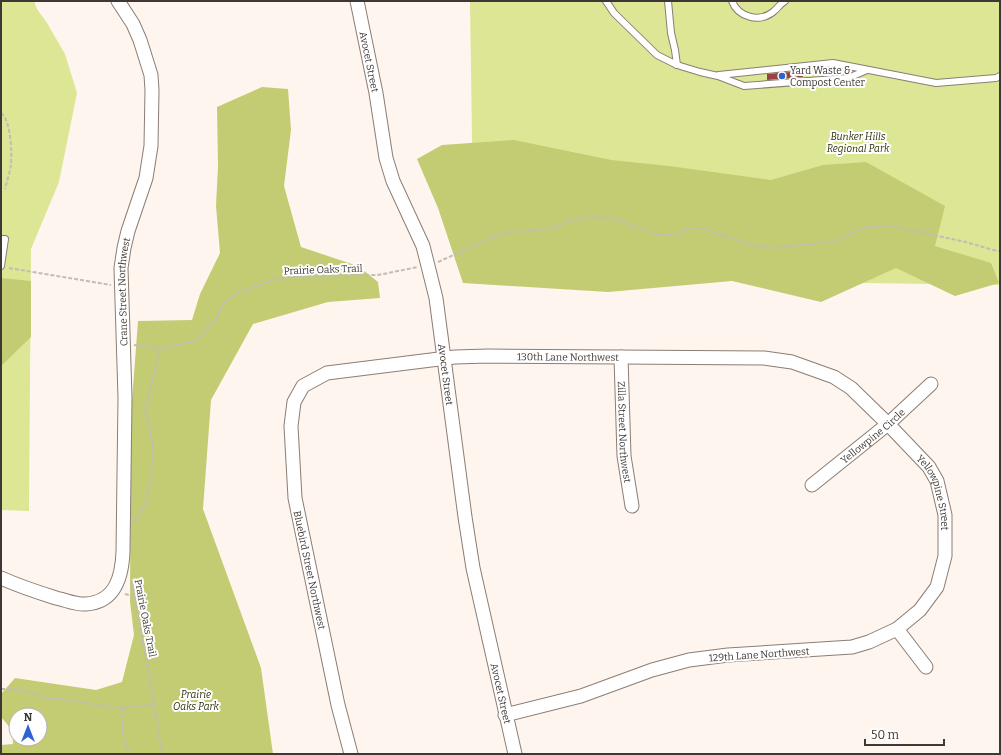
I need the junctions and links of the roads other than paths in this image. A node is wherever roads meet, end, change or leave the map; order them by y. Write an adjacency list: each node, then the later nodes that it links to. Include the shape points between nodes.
1 (118, 1): 21 (street, Crane Street Northwest, via 140,40 151,76 152,90 148,167 124,248 121,268 125,398 121,575 113,591 106,597 86,604 30,589)
2 (357, 1): 14 (street, Avocet Street, via 386,158 393,181 423,246 436,298)
3 (606, 1): 7 (lane, via 614,13 657,55)
4 (668, 1): 7 (lane)
5 (732, 1): 6 (lane, via 736,9 754,18 773,12)
6 (785, 1)
7 (677, 65): 9 (lane)
8 (867, 70): 9 (lane, via 833,63); 9 (lane, via 848,78 744,86); 10 (lane, via 936,83)
9 (718, 76)
10 (1000, 76)
11 (1, 239): 12 (lane, via 5,239)
12 (1, 266)
13 (621, 357): 14 (street, 130th Lane Northwest, via 507,356); 15 (street, 130th Lane Northwest, via 764,358 792,362); 20 (street, Zilla Street Northwest, via 624,456)
14 (443, 359): 17 (street, 130th Lane Northwest, via 327,373); 24 (street, Avocet Street, via 464,517)
15 (834, 377): 18 (street, Yellowpine Street, via 851,388)
16 (931, 384): 18 (street, Yellowpine Circle)
17 (303, 386): 25 (street, Bluebird Street Northwest, via 294,402 291,426 295,498 338,705)
18 (888, 424): 19 (street, Yellowpine Circle); 22 (street, Yellowpine Street, via 929,466 937,481 946,515 945,556 937,587 920,610)
19 (812, 485)
20 (632, 506)
21 (1, 578)
22 (897, 629): 23 (street); 24 (street, 129th Lane Northwest, via 852,647 689,660 652,670 581,696)
23 (926, 667)
24 (505, 714): 26 (street, Avocet Street)
25 (351, 754)
26 (515, 754)

